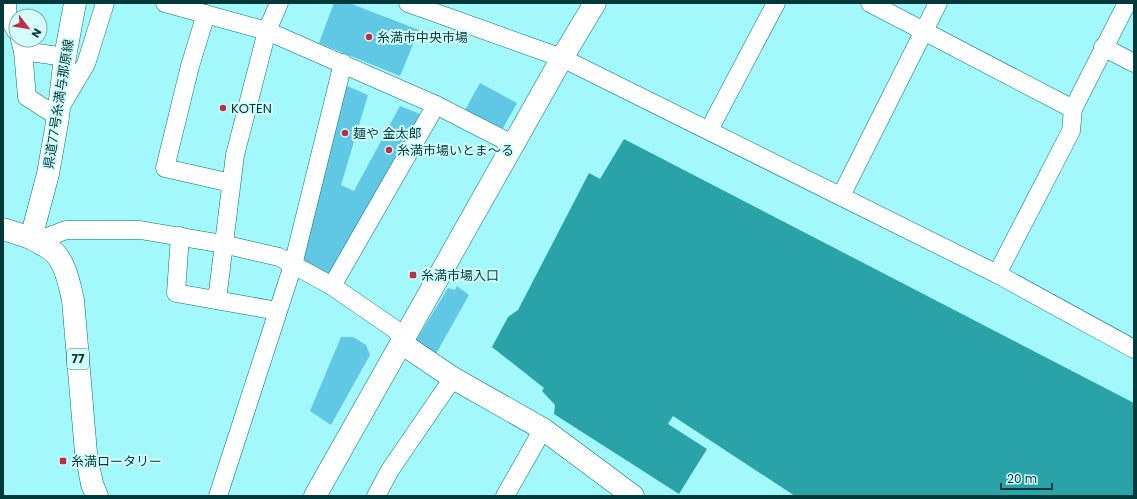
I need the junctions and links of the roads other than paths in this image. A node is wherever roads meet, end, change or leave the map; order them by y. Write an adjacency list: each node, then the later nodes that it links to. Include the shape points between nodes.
1 (7, 3): 14 (street)
2 (75, 3): 20 (street, 県道77号糸満与那原線)
3 (105, 3): 26 (street, via 86,64)
4 (165, 3): 13 (street)
5 (278, 3): 15 (street)
6 (408, 3): 12 (street)
7 (595, 3): 21 (street)
8 (776, 3): 27 (street)
9 (870, 3): 16 (street)
10 (938, 3): 16 (street)
11 (1127, 3): 17 (street)
12 (430, 7): 21 (street)
13 (206, 14): 15 (street); 29 (street, via 190,66 165,168)
14 (8, 17)
15 (268, 31): 22 (street); 29 (street, via 235,155)
16 (924, 31): 25 (street); 30 (street)
17 (1104, 47): 23 (street); 25 (street)
18 (22, 48): 26 (street, via 26,97)
19 (33, 48): 20 (street)
20 (65, 57): 26 (street, 県道77号糸満与那原線)
21 (562, 58): 27 (street); 28 (street)
22 (343, 63): 24 (street); 35 (street)
23 (1134, 63)
24 (436, 105): 28 (street); 37 (street)
25 (1073, 109): 36 (street, via 1071,131)
26 (59, 113): 33 (street, 県道77号糸満与那原線)
27 (709, 130): 30 (street)
28 (514, 145): 40 (street)
29 (232, 183): 34 (street)
30 (841, 196): 36 (street)
31 (3, 229): 33 (street)
32 (180, 236): 33 (street, via 140,230 66,230); 34 (street); 38 (street, via 176,292)
33 (34, 240): 44 (street, 77, via 52,250 69,282 73,300 86,453)
34 (223, 244): 35 (street, via 279,257); 38 (street)
35 (293, 265): 37 (street); 39 (street)
36 (997, 274): 41 (street)
37 (332, 286): 40 (street, via 396,330)
38 (217, 300): 39 (street)
39 (278, 311): 45 (street)
40 (402, 341): 42 (street); 46 (street)
41 (1134, 349)
42 (453, 378): 43 (street); 47 (street, via 390,470)
43 (542, 429): 48 (street); 49 (street)
44 (97, 496)
45 (218, 496)
46 (315, 496)
47 (376, 496)
48 (504, 496)
49 (633, 496)

